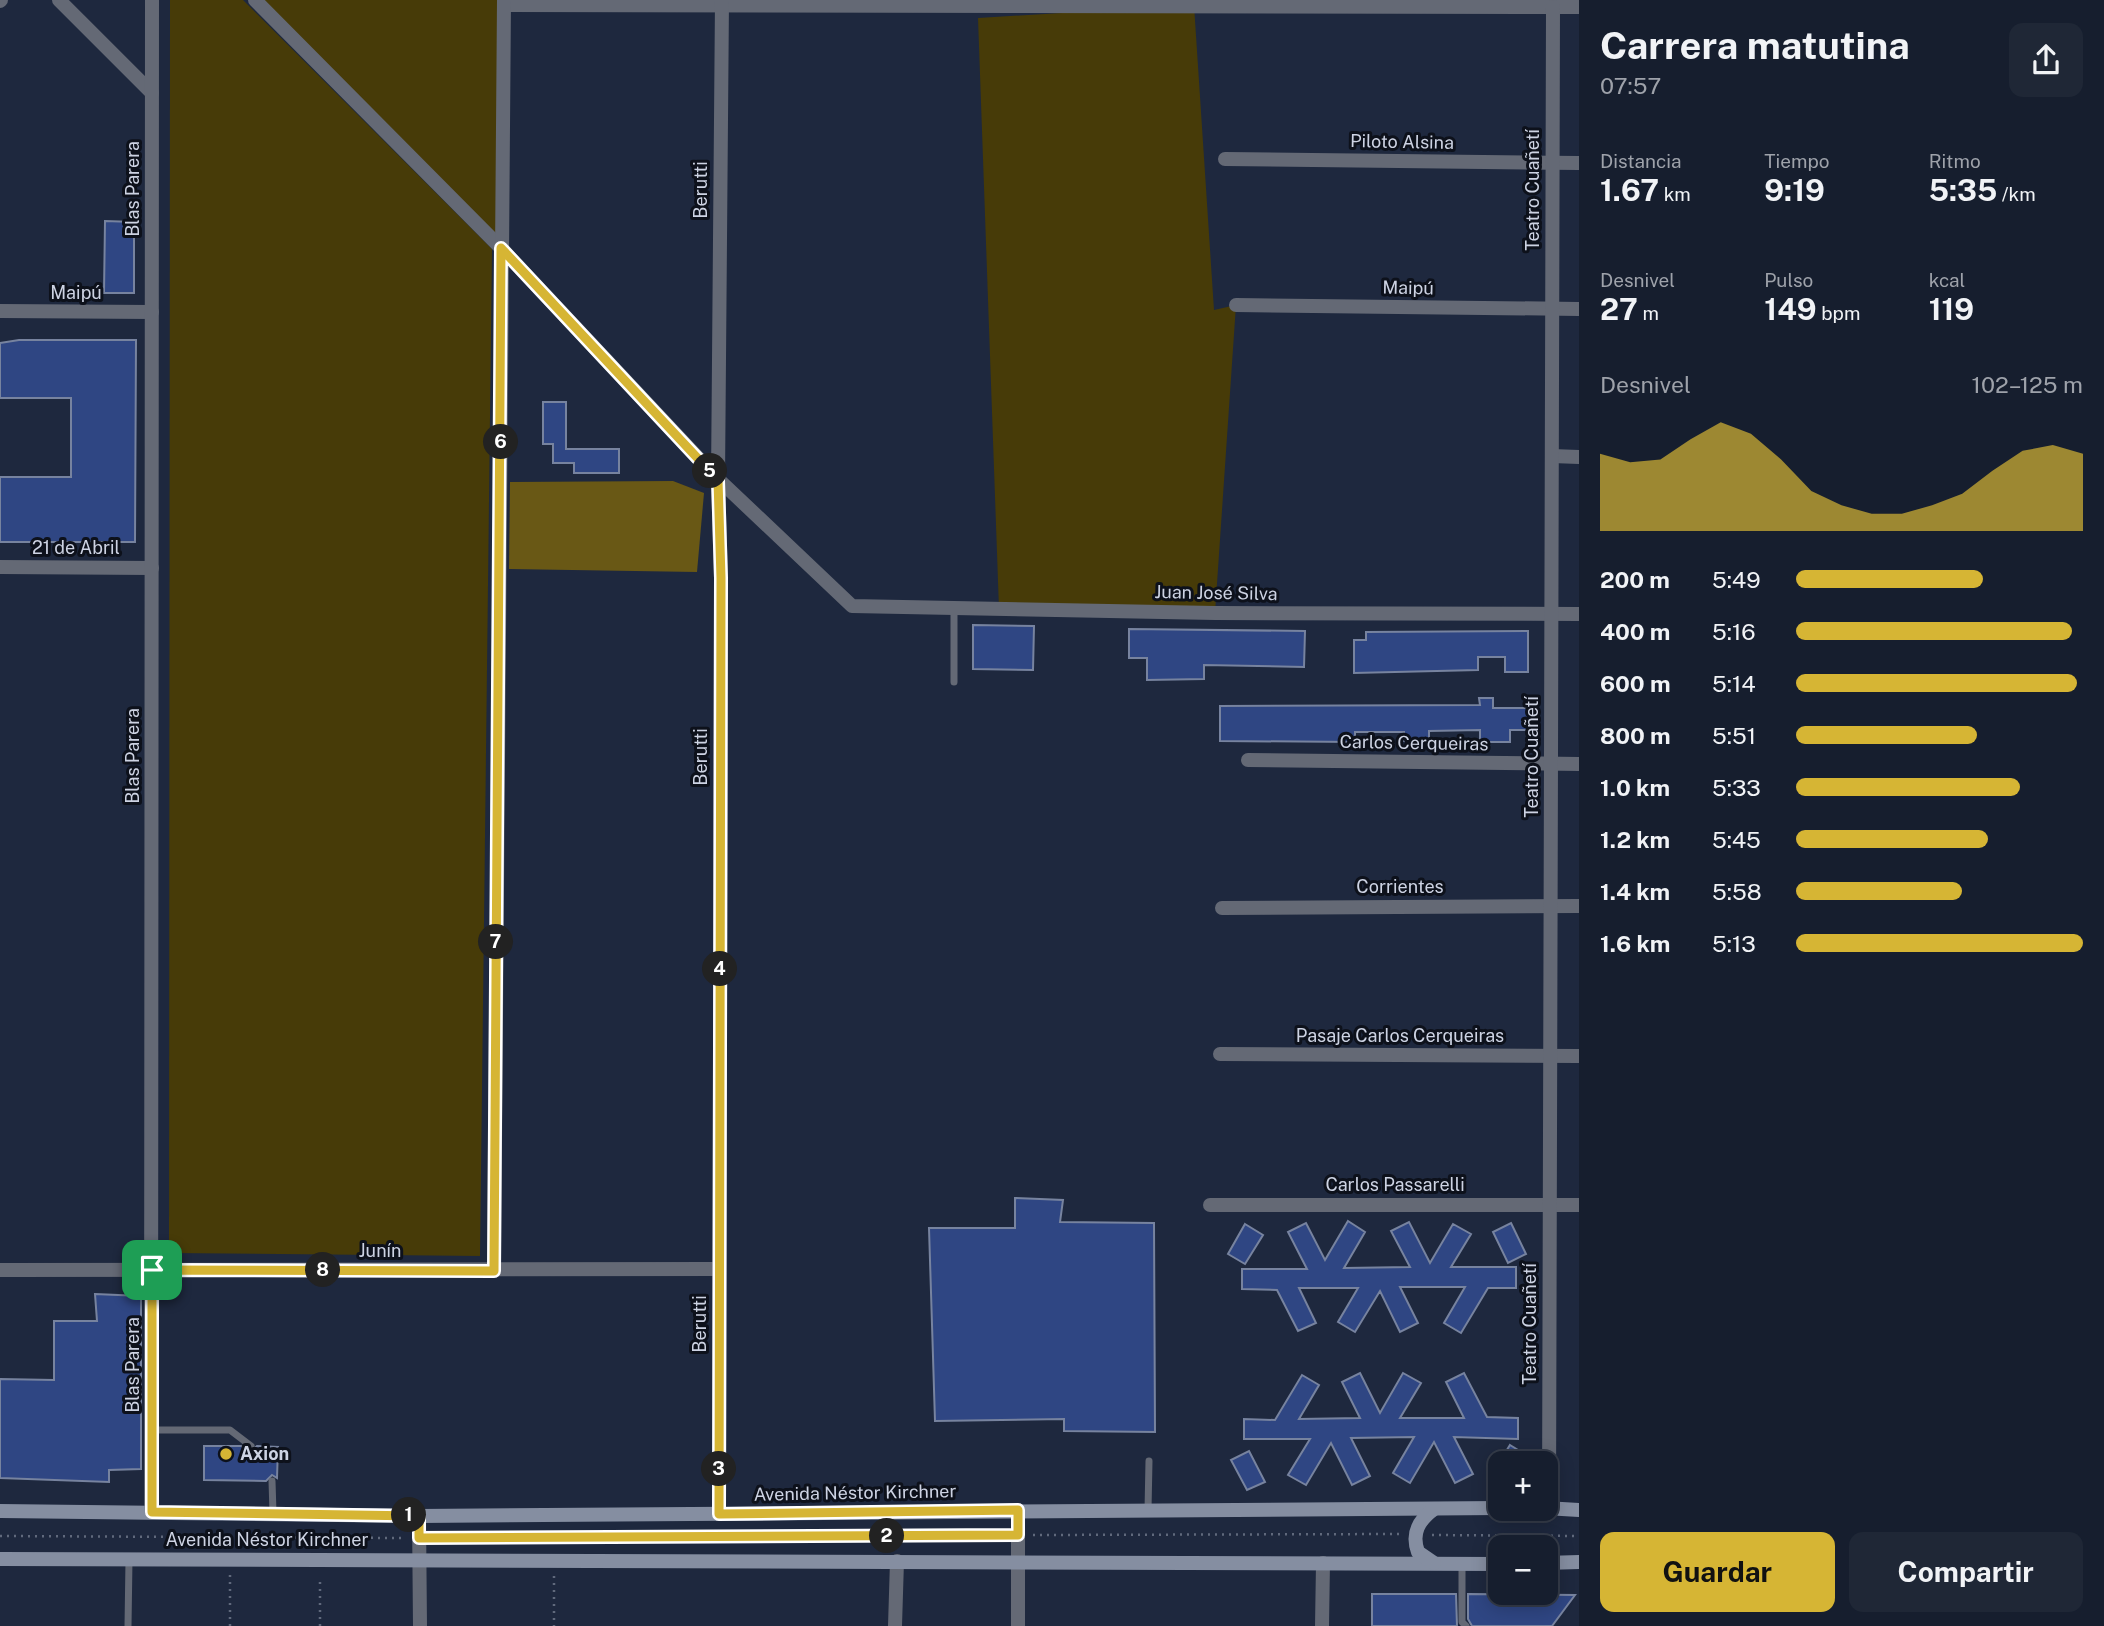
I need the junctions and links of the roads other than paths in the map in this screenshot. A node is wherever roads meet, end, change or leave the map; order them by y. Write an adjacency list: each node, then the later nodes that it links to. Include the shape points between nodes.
1 (59, 0): 9 (street)
2 (152, 0): 9 (street, Blas Parera)
3 (256, 0): 13 (street)
4 (722, 1): 5 (street); 6 (street); 21 (street, Berutti)
5 (504, 2): 13 (street)
6 (1331, 3): 7 (street)
7 (1553, 7): 8 (street); 11 (street, Teatro Cuañetí)
8 (1579, 7)
9 (152, 93): 18 (street, Blas Parera)
10 (1225, 159): 11 (street, Piloto Alsina)
11 (1552, 163): 12 (street, Piloto Alsina); 15 (street, Teatro Cuañetí)
12 (1579, 163)
13 (501, 248): 21 (street); 43 (street)
14 (1236, 305): 15 (street, Maipú)
15 (1552, 309): 16 (street, Maipú); 19 (street, Teatro Cuañetí)
16 (1579, 309)
17 (0, 312): 18 (street, Maipú)
18 (152, 312): 23 (street, Blas Parera)
19 (1552, 456): 20 (street); 25 (street, Teatro Cuañetí)
20 (1579, 457)
21 (718, 480): 24 (street, Juan José Silva, via 852,606); 40 (street, Berutti)
22 (0, 567): 23 (street, 21 de Abril)
23 (152, 568): 42 (street, Blas Parera)
24 (954, 608): 25 (street, Juan José Silva); 27 (lane)
25 (1552, 614): 26 (street, Juan José Silva); 29 (street, Teatro Cuañetí)
26 (1579, 614)
27 (954, 682)
28 (1248, 760): 29 (street, Carlos Cerqueiras)
29 (1551, 764): 30 (street, Carlos Cerqueiras); 31 (street, Teatro Cuañetí)
30 (1579, 764)
31 (1551, 906): 32 (street, Corrientes); 33 (street, Corrientes); 35 (street, Teatro Cuañetí)
32 (1579, 906)
33 (1222, 908)
34 (1220, 1054): 35 (street, Pasaje Carlos Cerqueiras)
35 (1550, 1056): 36 (street, Pasaje Carlos Cerqueiras); 37 (street, Teatro Cuañetí)
36 (1579, 1056)
37 (1550, 1204): 38 (street, Carlos Passarelli); 39 (street, Carlos Passarelli); 46 (street, Teatro Cuañetí)
38 (1210, 1205)
39 (1579, 1205)
40 (719, 1269): 43 (street, Junín); 58 (street, Berutti)
41 (0, 1270): 42 (street, Junín)
42 (152, 1270): 43 (street, Junín); 44 (street, Blas Parera)
43 (494, 1271)
44 (153, 1430): 45 (lane, via 230,1430); 56 (street, Blas Parera)
45 (251, 1446)
46 (1548, 1451)
47 (1149, 1461): 53 (lane)
48 (272, 1481): 57 (lane)
49 (1434, 1508): 50 (main road, Avenida Néstor Kirchner); 53 (main road, Avenida Néstor Kirchner); 67 (main road, via 1415,1534 1418,1552)
50 (1488, 1508)
51 (1558, 1509): 54 (main road)
52 (1018, 1510): 53 (main road, Avenida Néstor Kirchner); 58 (main road, Avenida Néstor Kirchner); 64 (street)
53 (1148, 1510)
54 (1579, 1510)
55 (0, 1511): 56 (main road, Avenida Néstor Kirchner)
56 (152, 1512): 57 (main road, Avenida Néstor Kirchner)
57 (273, 1513): 59 (main road, Avenida Néstor Kirchner)
58 (719, 1514): 59 (main road, Avenida Néstor Kirchner)
59 (419, 1516): 62 (street)
60 (0, 1559): 61 (main road, Avenida Néstor Kirchner)
61 (129, 1559): 62 (main road, Avenida Néstor Kirchner); 71 (lane)
62 (419, 1560): 63 (main road, Avenida Néstor Kirchner); 72 (street)
63 (897, 1561): 64 (main road, Avenida Néstor Kirchner); 73 (street)
64 (1018, 1561): 66 (main road, Avenida Néstor Kirchner); 74 (street)
65 (1579, 1562): 68 (main road)
66 (1323, 1563): 67 (main road, Avenida Néstor Kirchner); 75 (street)
67 (1434, 1563): 69 (main road, Avenida Néstor Kirchner)
68 (1558, 1563)
69 (1462, 1564): 70 (main road, Avenida Néstor Kirchner); 76 (lane, via 1462,1622)
70 (1488, 1564)
71 (128, 1626)
72 (419, 1626)
73 (895, 1626)
74 (1018, 1626)
75 (1322, 1626)
76 (1466, 1626)

